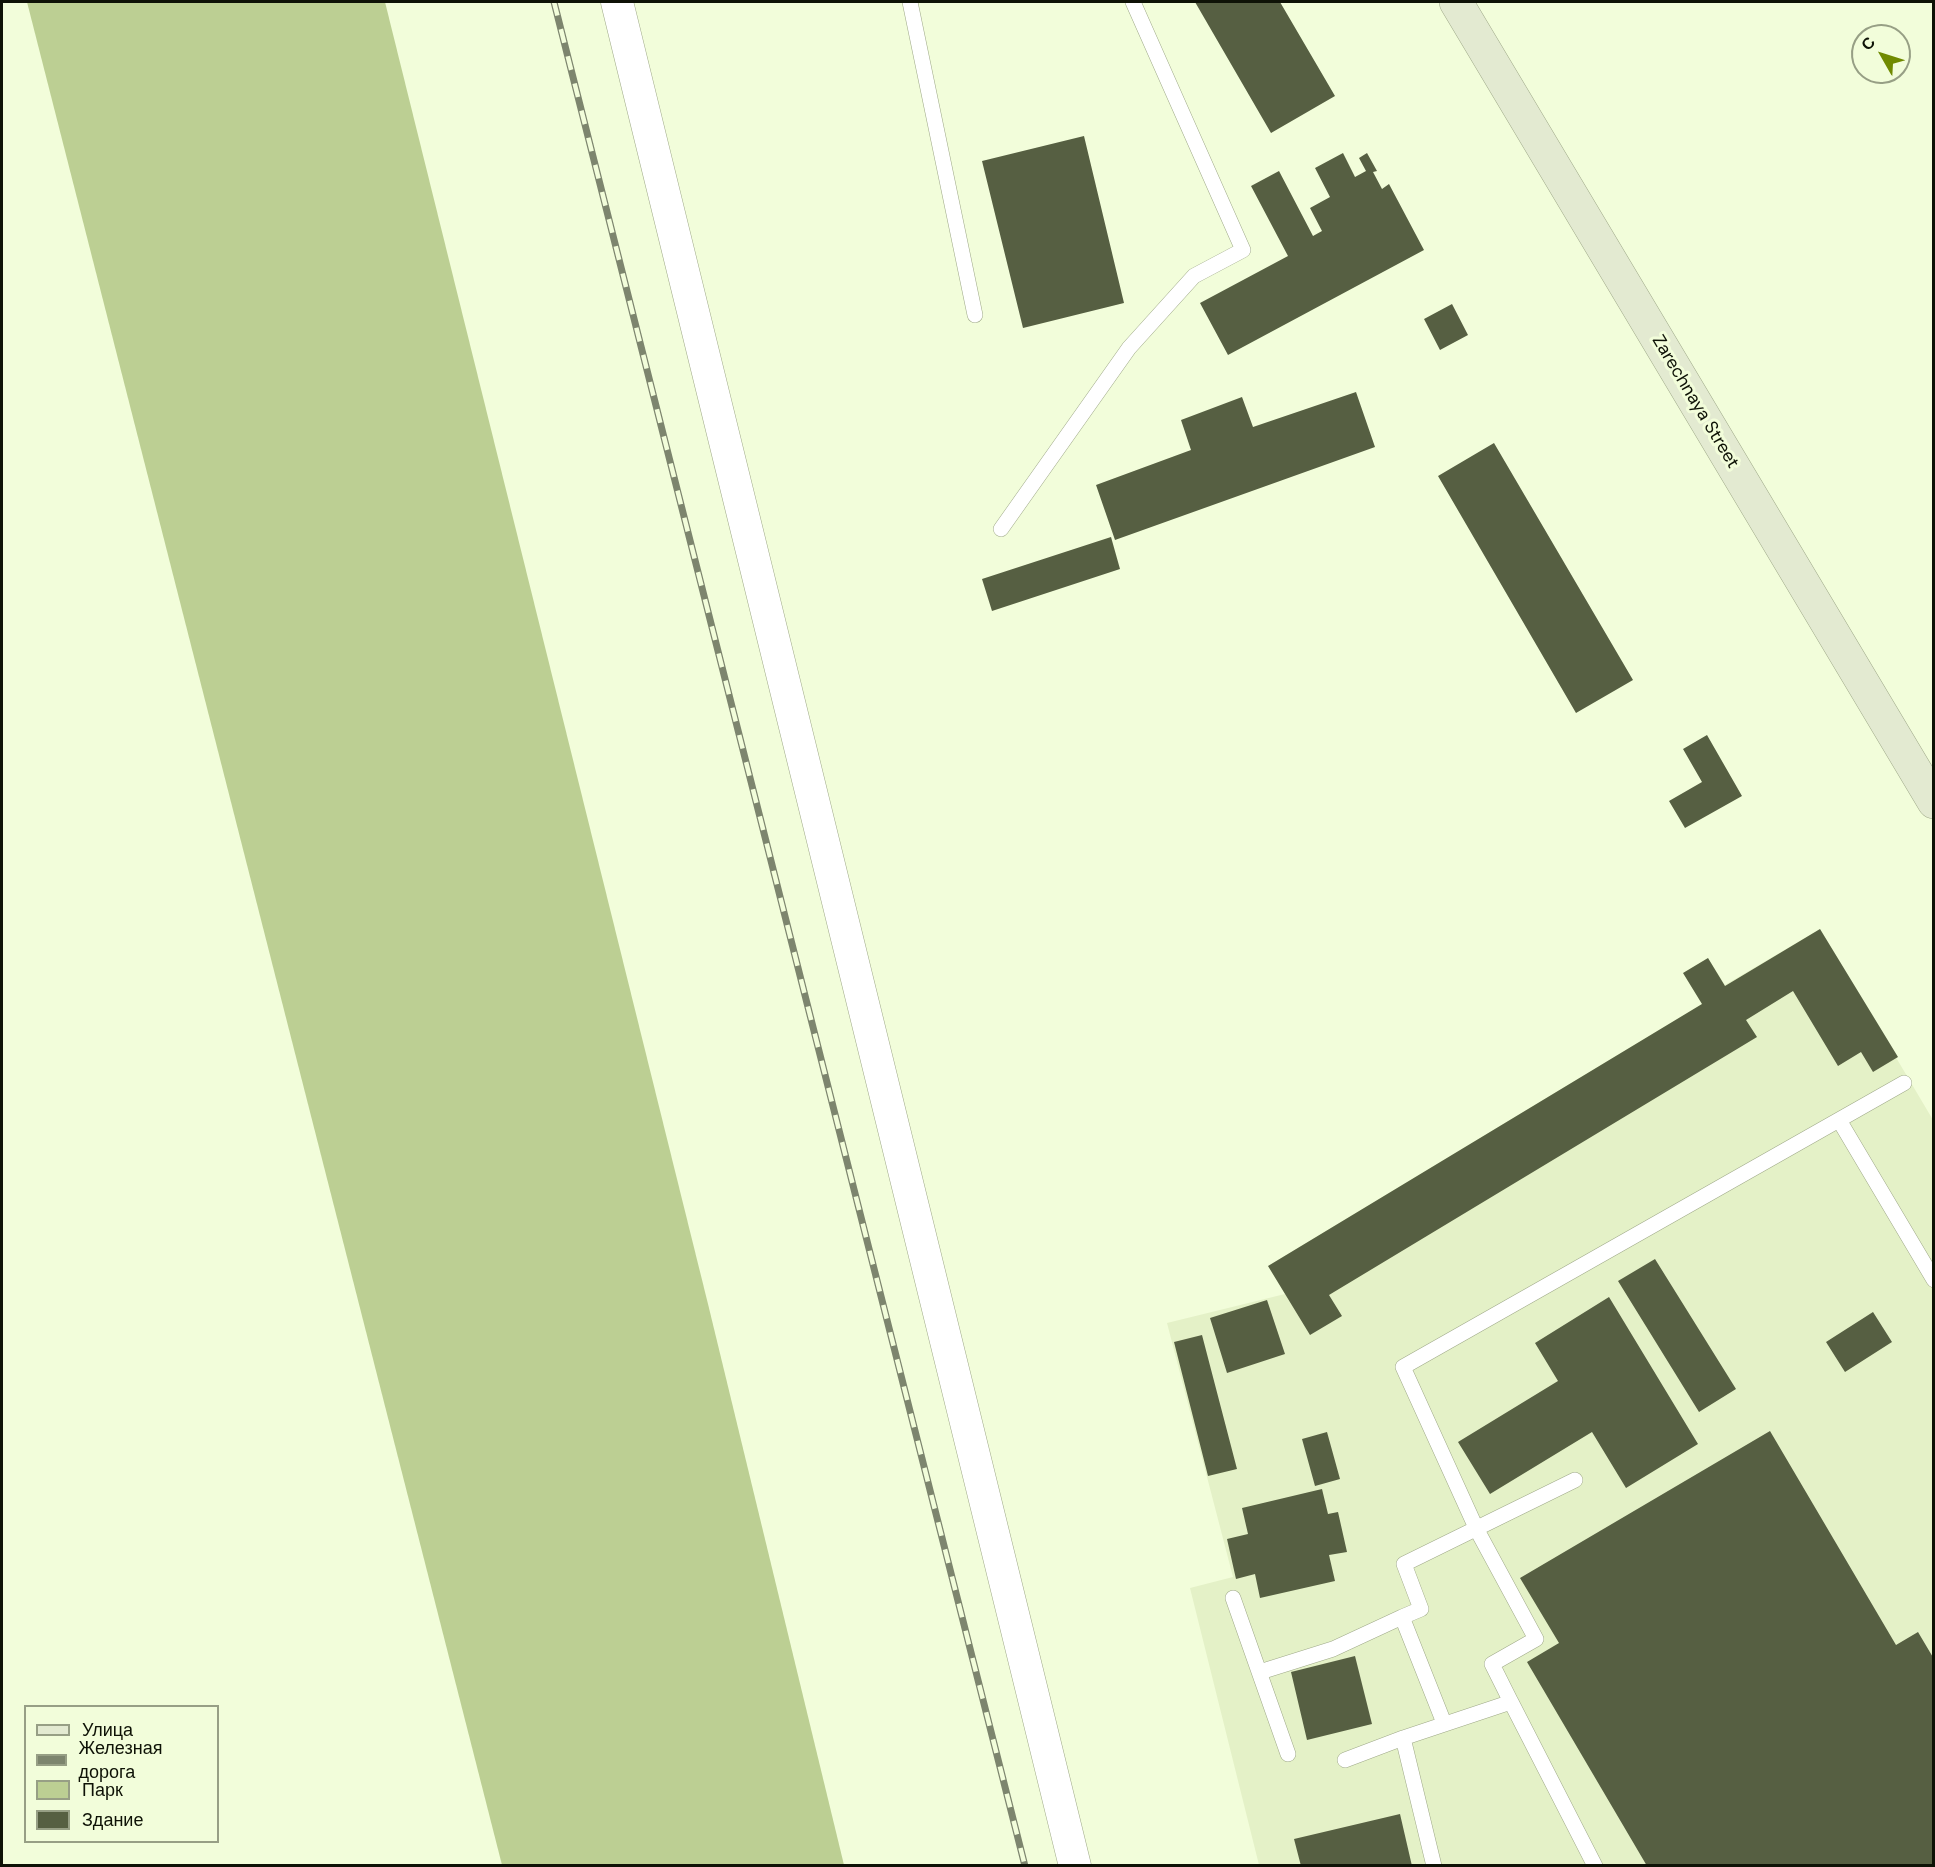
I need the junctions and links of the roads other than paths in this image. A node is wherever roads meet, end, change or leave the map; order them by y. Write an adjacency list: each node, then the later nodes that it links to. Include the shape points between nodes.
1 (617, 2): 21 (street)
2 (910, 2): 5 (lane)
3 (1132, 2): 6 (lane, via 1243,249 1194,276 1129,348)
4 (1456, 2): 7 (street, Zarechnaya Street)
5 (975, 315)
6 (1001, 529)
7 (1931, 793)
8 (1904, 1083): 9 (lane)
9 (1839, 1120): 10 (lane); 12 (lane, via 1403,1367)
10 (1934, 1280)
11 (1575, 1480): 12 (lane)
12 (1477, 1530): 14 (lane, via 1404,1564 1421,1609); 16 (lane, via 1536,1639 1492,1664)
13 (1233, 1598): 15 (lane)
14 (1402, 1617): 15 (lane, via 1333,1649); 17 (lane)
15 (1260, 1671): 19 (lane)
16 (1511, 1702): 17 (lane); 23 (lane)
17 (1444, 1723): 18 (lane)
18 (1403, 1738): 20 (lane); 22 (lane)
19 (1288, 1754)
20 (1346, 1760)
21 (1075, 1866)
22 (1434, 1866)
23 (1595, 1866)

